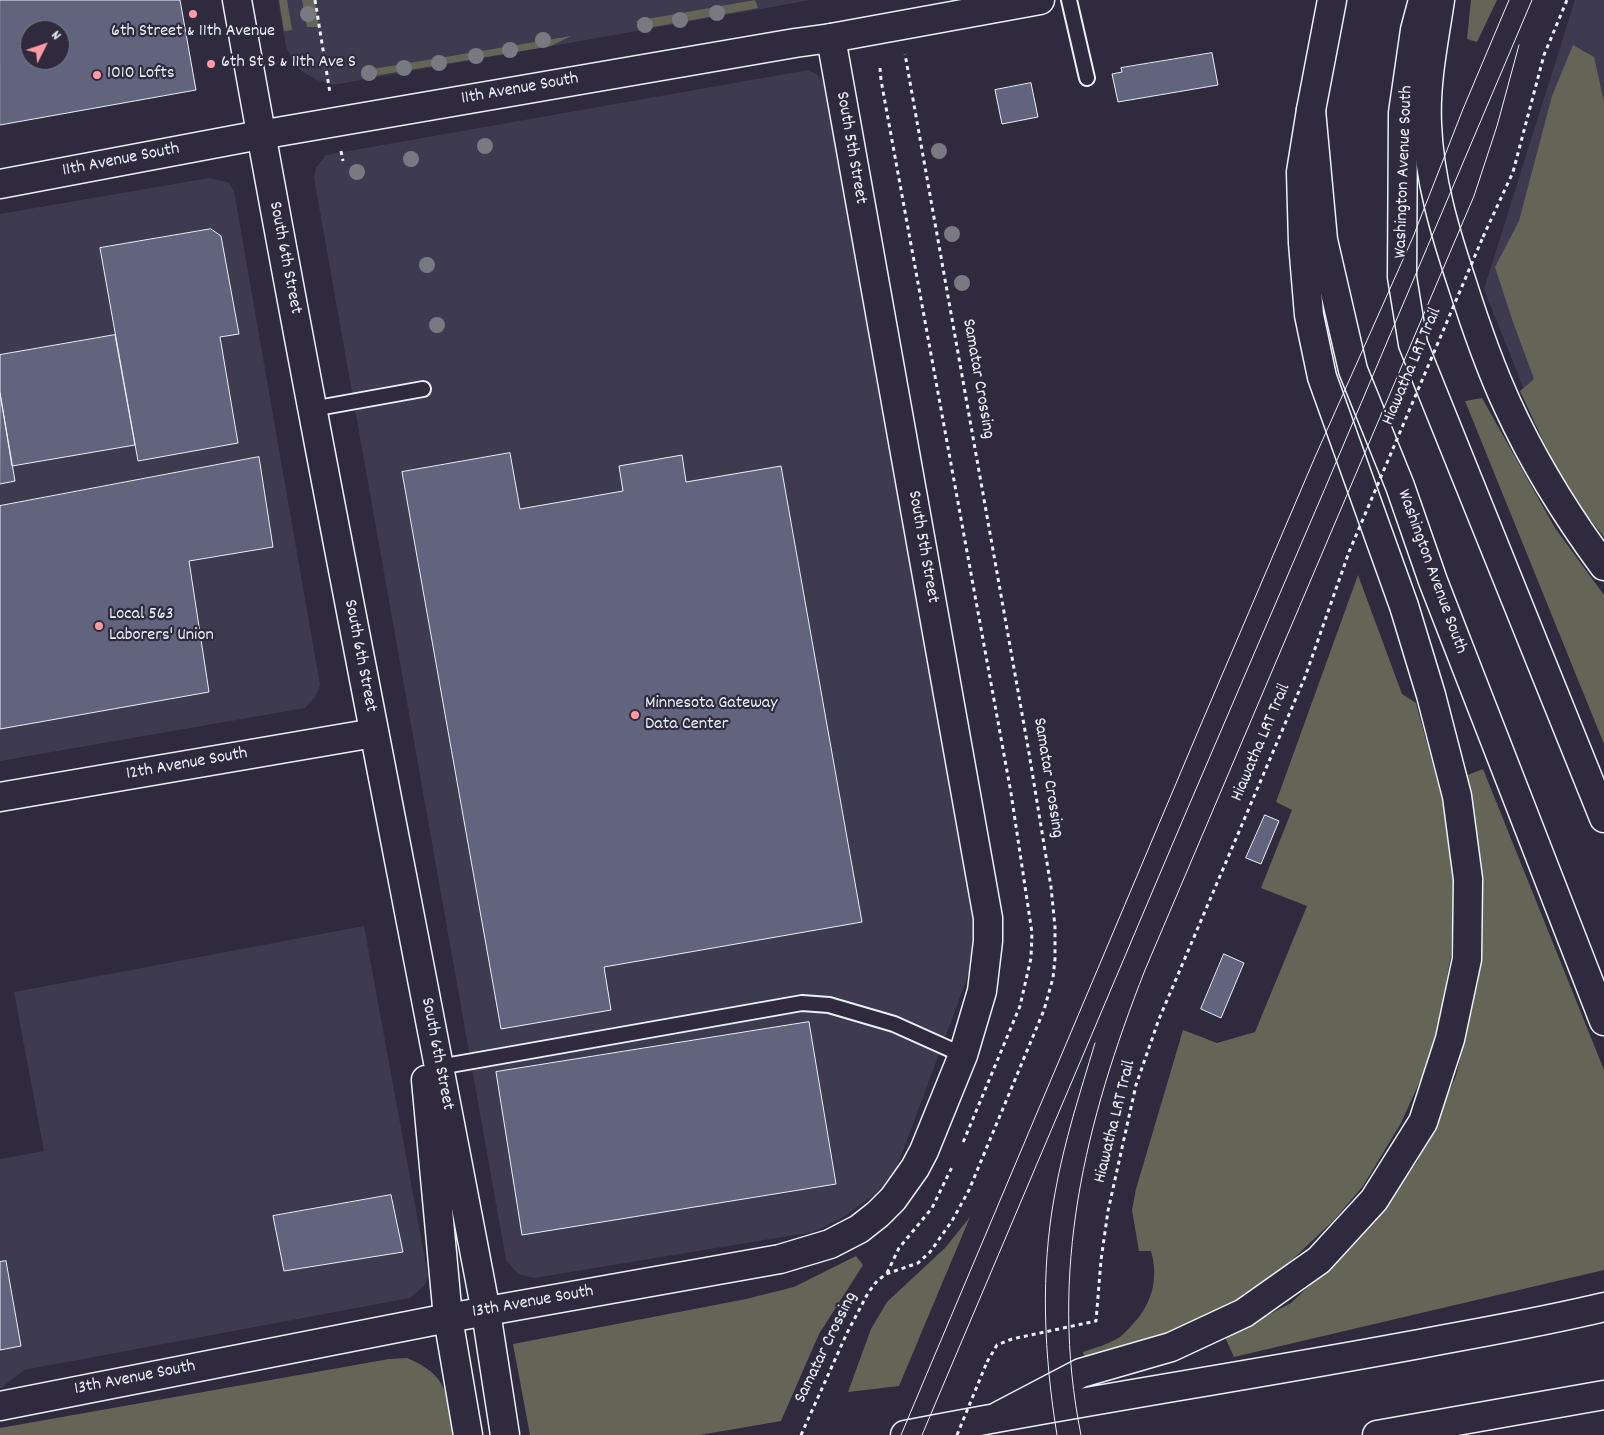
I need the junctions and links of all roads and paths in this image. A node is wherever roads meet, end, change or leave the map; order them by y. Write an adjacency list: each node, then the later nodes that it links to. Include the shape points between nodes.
1 (237, 0): 14 (main road, South 6th Street)
2 (315, 0): 12 (path)
3 (1040, 0): 9 (main road, 11th Avenue South)
4 (1069, 0): 11 (lane)
5 (1332, 0): 13 (main road)
6 (1423, 0): 21 (main road, Washington Avenue South, via 1415,30 1403,113 1402,277 1413,344)
7 (1440, 0): 18 (main road, via 1429,71 1427,123 1429,156 1450,247 1506,403 1553,490)
8 (1567, 0): 38 (path, Hiawatha LRT Trail, bridge, via 1544,55 1513,172 1349,552 1305,677 1159,1019 1136,1085 1108,1211 1096,1321 1012,1339 997,1346 987,1362)
9 (831, 38): 14 (main road, 11th Avenue South); 24 (main road, South 5th Street, via 986,900 988,941 982,991)
10 (906, 58): 36 (path, Samatar Crossing, via 1031,763 1051,887 1055,959 1041,1019 969,1190 930,1252 918,1262 886,1274 868,1293)
11 (1087, 78)
12 (329, 84)
13 (1311, 110): 23 (main road, Washington Avenue South, via 1324,240 1353,370); 33 (main road, via 1301,172 1302,243 1309,315 1322,377 1404,606 1457,796 1468,879 1467,959 1450,1039 1423,1122 1374,1200 1319,1260 1244,1313 1171,1347 1081,1373)
14 (260, 135): 15 (main road, 11th Avenue South); 17 (main road, South 6th Street)
15 (0, 184)
16 (423, 389): 17 (lane)
17 (312, 409): 19 (main road, South 6th Street)
18 (1604, 566)
19 (374, 733): 20 (main road, 12th Avenue South); 22 (main road, South 6th Street)
20 (0, 797)
21 (1604, 818)
22 (410, 920): 25 (main road, South 6th Street); 29 (main road)
23 (1604, 1021)
24 (963, 1055): 25 (lane, via 894,1024 829,1005 802,1003); 27 (main road, 13th Avenue South, via 915,1168 893,1199 859,1229 830,1244 780,1259)
25 (439, 1068): 27 (main road, South 6th Street)
26 (1604, 1307): 30 (main road)
27 (486, 1312): 29 (main road, 13th Avenue South); 35 (main road, South 6th Street)
28 (1604, 1312): 30 (main road)
29 (448, 1318): 32 (main road, 13th Avenue South); 34 (main road)
30 (1558, 1318): 33 (main road, via 1312,1364)
31 (1592, 1397): 39 (main road)
32 (5, 1405)
33 (999, 1416): 37 (main road)
34 (467, 1424)
35 (505, 1435)
36 (801, 1435)
37 (905, 1435)
38 (957, 1435)
39 (1378, 1435)

